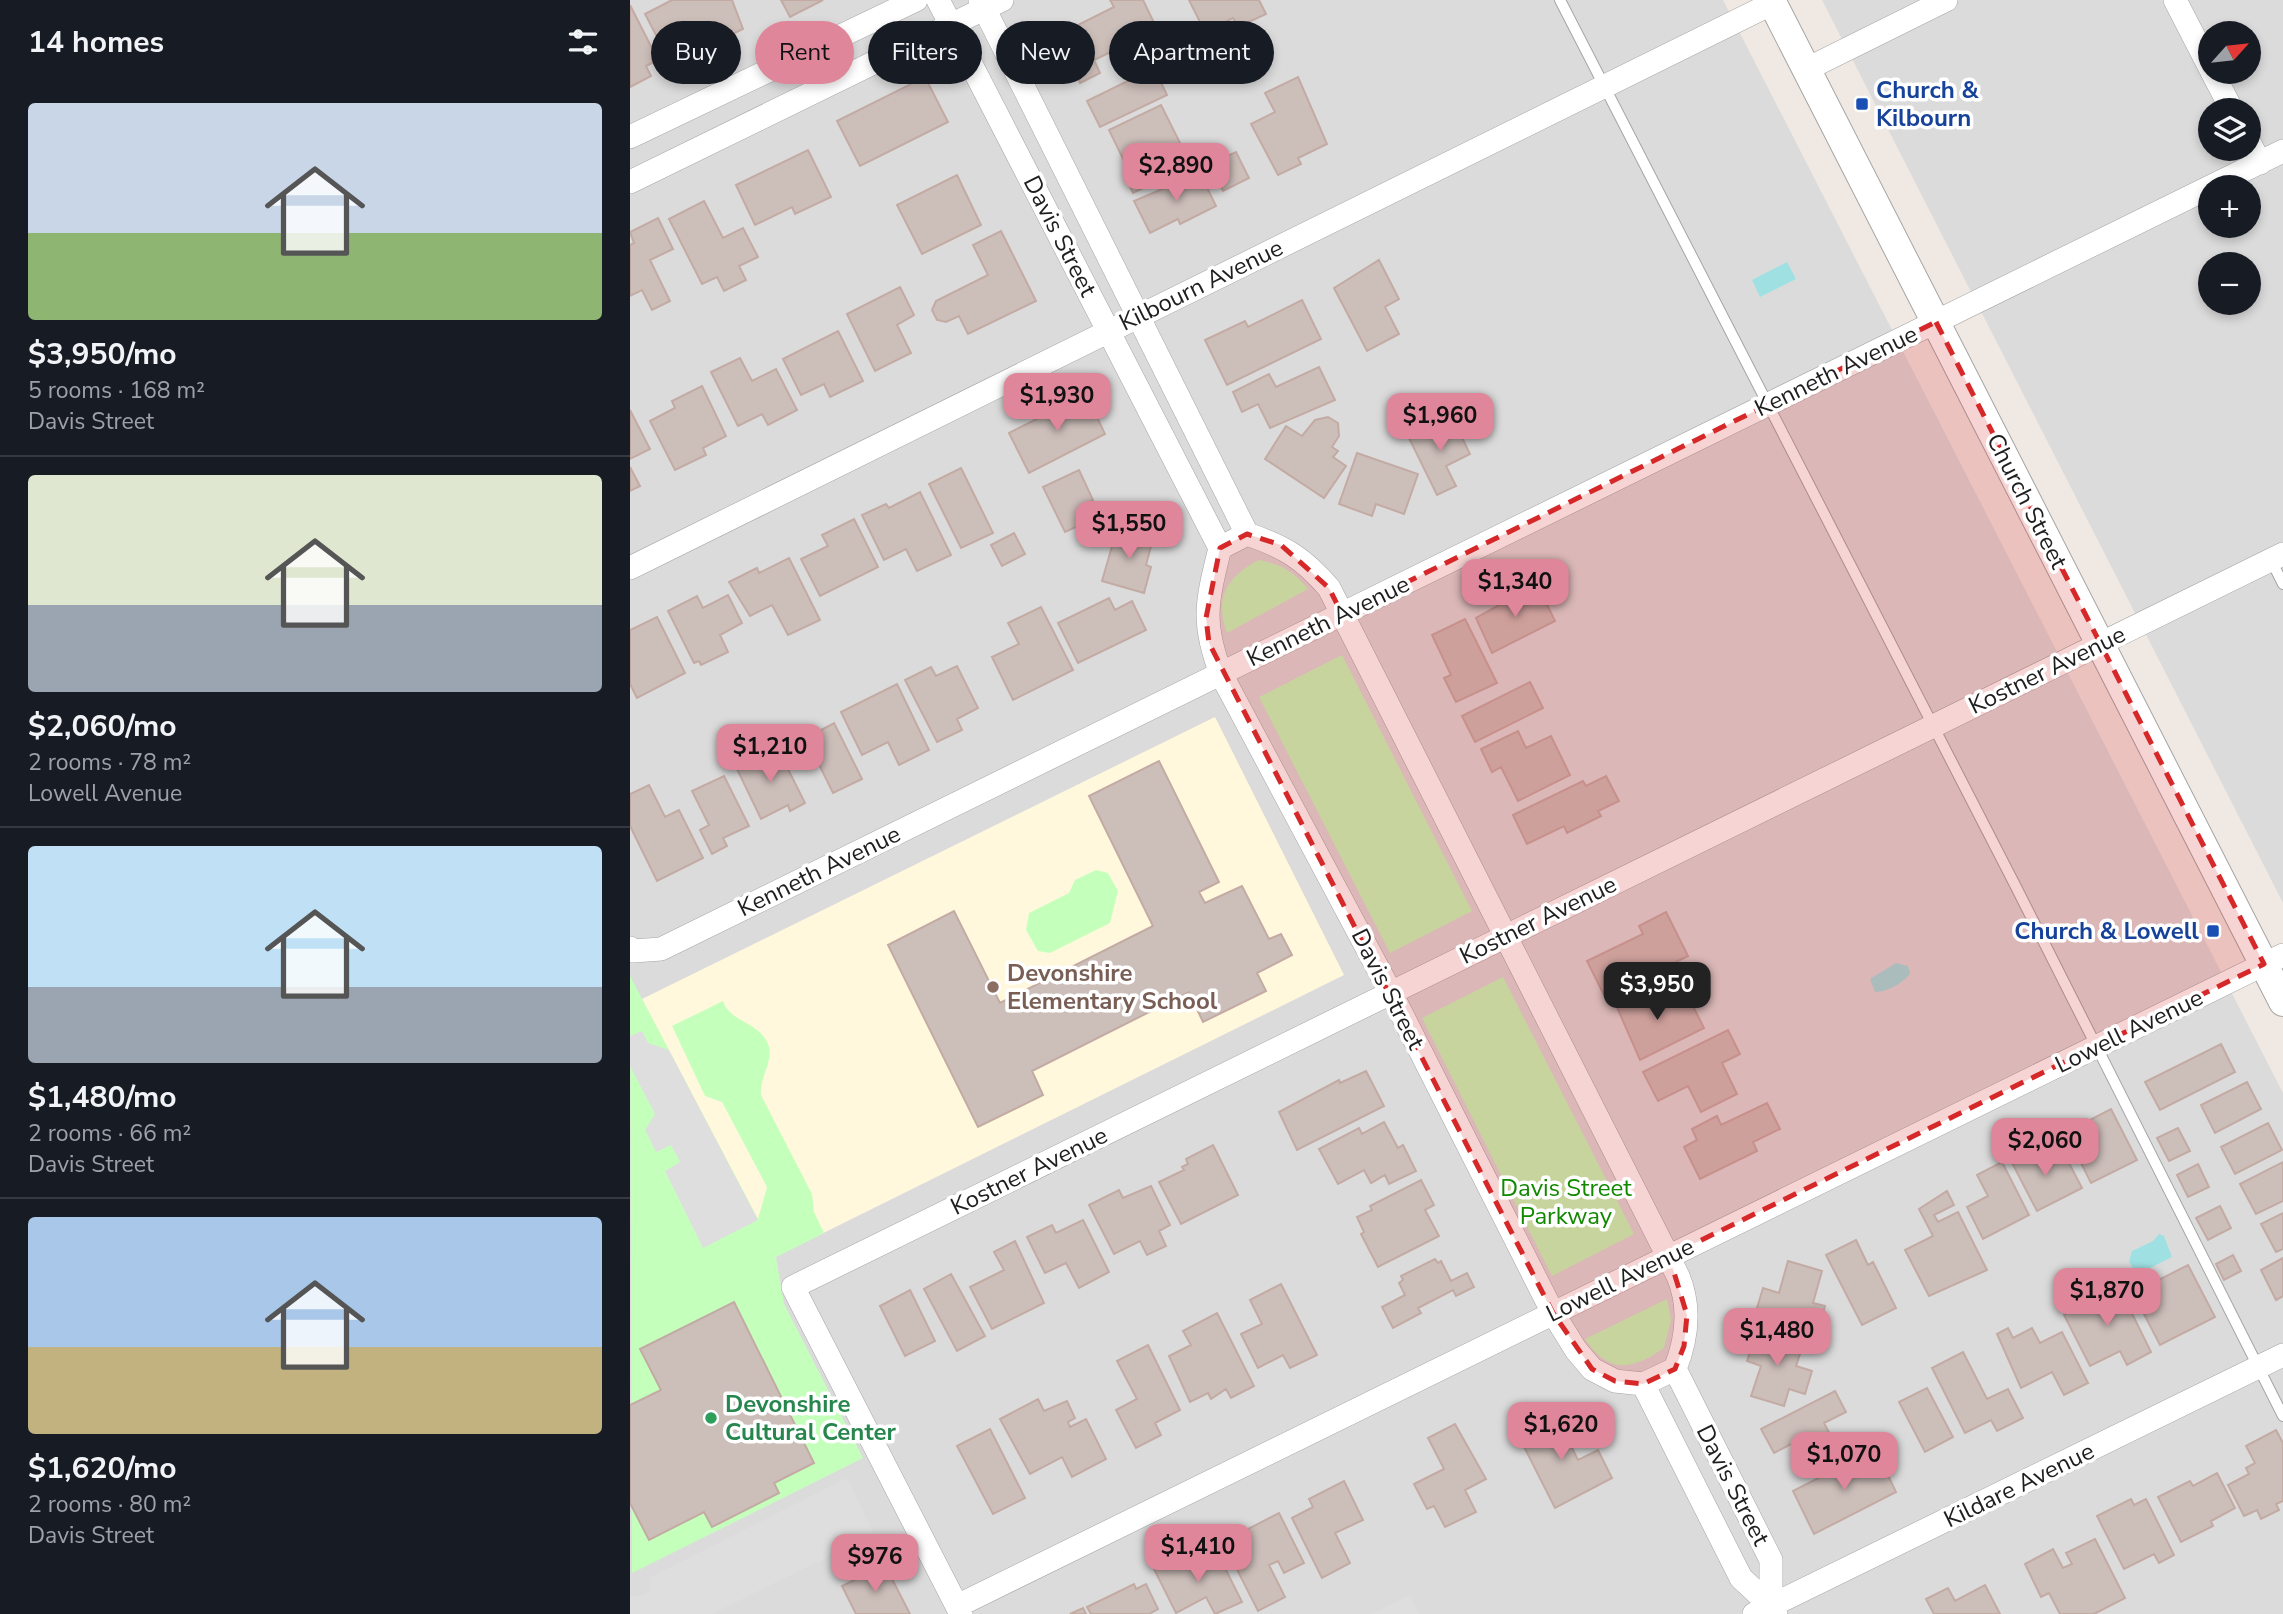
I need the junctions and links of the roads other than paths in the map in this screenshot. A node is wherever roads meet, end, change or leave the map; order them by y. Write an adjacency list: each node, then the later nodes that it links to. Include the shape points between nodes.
1 (916, 0): 15 (street)
2 (937, 0): 8 (street, Davis Street)
3 (1560, 0): 14 (lane)
4 (1946, 0): 12 (street)
5 (2175, 0): 10 (street)
6 (1772, 2): 12 (street, Church Street); 14 (street, Kilbourn Avenue)
7 (989, 3): 9 (street); 19 (street, Davis Street)
8 (949, 21)
9 (958, 21)
10 (2198, 45)
11 (868, 66): 18 (street)
12 (1807, 69): 20 (street, Church Street)
13 (982, 84): 21 (street, Davis Street)
14 (1604, 89): 19 (street, Kilbourn Avenue); 22 (lane)
15 (630, 137)
16 (2283, 152): 17 (street, Kenneth Avenue)
17 (2260, 163): 20 (street, Kenneth Avenue)
18 (630, 182)
19 (1139, 315): 21 (street, Kilbourn Avenue); 23 (street, Davis Street)
20 (1936, 322): 22 (street, Kenneth Avenue); 29 (street, Church Street)
21 (1109, 330): 24 (street, Davis Street); 26 (street, Kilbourn Avenue)
22 (1767, 406): 28 (street, Kenneth Avenue); 31 (lane)
23 (1247, 534): 24 (street); 28 (street, via 1281,545 1307,563 1329,588)
24 (1220, 548): 30 (street, Davis Street, via 1206,618 1209,643)
25 (2277, 557): 27 (lane); 29 (street, Kostner Avenue)
26 (630, 568)
27 (2283, 584)
28 (1342, 614): 30 (street, Kenneth Avenue); 32 (street)
29 (2100, 644): 31 (street, Kostner Avenue); 34 (street, Church Street)
30 (1221, 674): 33 (street, Kenneth Avenue, via 661,949); 35 (street, Davis Street)
31 (1931, 727): 32 (street, Kostner Avenue); 37 (lane)
32 (1506, 936): 35 (street, Kostner Avenue); 38 (street)
33 (631, 949)
34 (2274, 960): 36 (street, Church Street); 37 (street, Lowell Avenue)
35 (1391, 993): 39 (street, Davis Street); 45 (street, Kostner Avenue, via 793,1287)
36 (2283, 1002)
37 (2096, 1047): 38 (street, Lowell Avenue); 41 (lane)
38 (1669, 1256): 39 (street, Lowell Avenue); 42 (street, via 1687,1315 1684,1346)
39 (1553, 1313): 43 (street, Davis Street, via 1591,1369 1615,1381); 45 (street, Lowell Avenue)
40 (2283, 1356): 41 (street, Kildare Avenue)
41 (2258, 1367): 44 (lane); 46 (street, Kildare Avenue)
42 (1675, 1369): 43 (street); 46 (street, Davis Street, via 1771,1560)
43 (1643, 1384): 46 (street, Davis Street, via 1741,1578)
44 (2283, 1416)
45 (959, 1610)
46 (1767, 1611)

